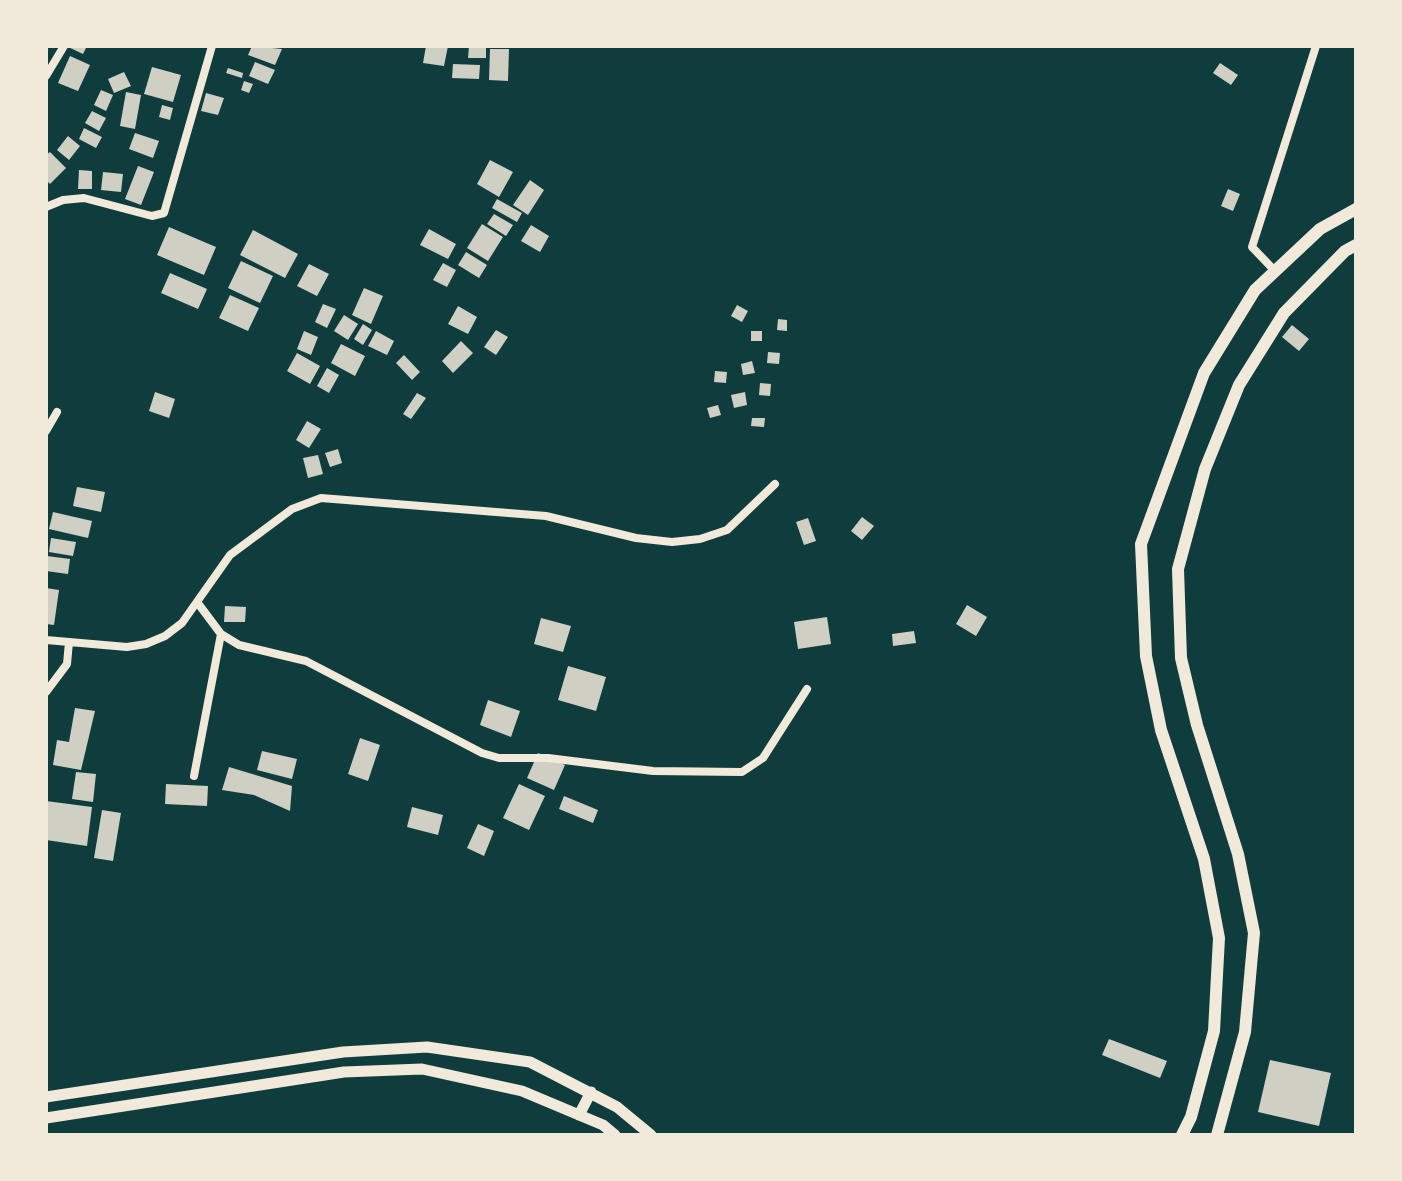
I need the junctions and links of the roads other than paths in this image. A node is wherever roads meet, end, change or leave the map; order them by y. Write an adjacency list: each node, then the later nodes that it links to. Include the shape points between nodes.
1 (64, 46): 4 (street)
2 (212, 46): 5 (street, via 164,213 152,216 84,198)
3 (1316, 46): 8 (street, via 1252,247)
4 (46, 76)
5 (46, 207)
6 (1356, 209): 8 (main road, via 1320,229)
7 (1356, 245): 26 (main road, via 1284,313 1239,385 1205,469 1178,569 1181,658 1238,854 1254,933 1245,1032)
8 (1275, 271): 25 (main road, via 1255,290 1204,373 1141,544 1146,656 1161,730 1204,859 1219,938 1214,1031)
9 (57, 412): 10 (street)
10 (46, 431)
11 (775, 484): 12 (street, via 727,530 672,542 546,516 321,498 292,509 239,548)
12 (197, 602): 13 (street); 15 (street, via 174,630 146,644)
13 (221, 634): 16 (street, via 247,648 306,661 499,758 653,771 742,772 763,758); 18 (street)
14 (46, 640): 15 (street)
15 (69, 642): 17 (street, via 67,664)
16 (807, 689)
17 (46, 692)
18 (194, 776)
19 (591, 1092): 20 (main road, via 530,1062 427,1047 343,1052); 21 (main road); 24 (main road)
20 (46, 1097)
21 (579, 1115): 22 (main road, via 522,1091 422,1069 344,1072); 23 (main road)
22 (46, 1118)
23 (615, 1135)
24 (651, 1135)
25 (1182, 1135)
26 (1217, 1135)

